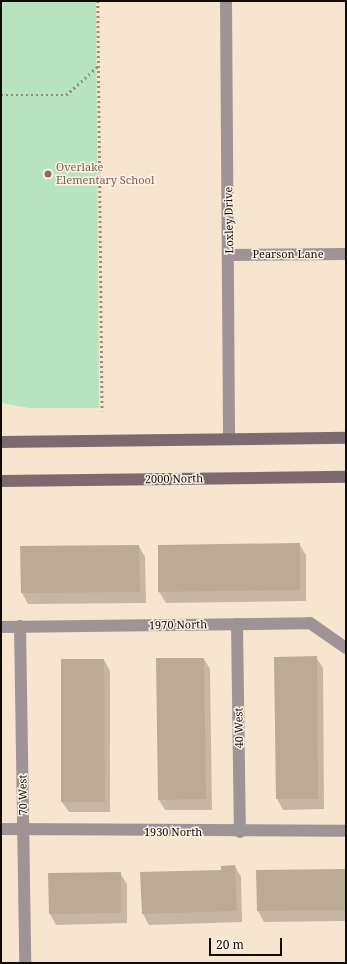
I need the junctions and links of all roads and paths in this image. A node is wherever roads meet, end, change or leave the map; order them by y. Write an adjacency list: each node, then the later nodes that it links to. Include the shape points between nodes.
1 (98, 1): 3 (path)
2 (226, 1): 6 (street, Loxley Drive)
3 (98, 66): 4 (path, via 66,94); 7 (path)
4 (1, 95)
5 (346, 254): 6 (street, Pearson Lane)
6 (229, 255): 9 (street, Loxley Drive)
7 (102, 411)
8 (346, 438): 9 (street)
9 (229, 439): 10 (street)
10 (1, 442)
11 (346, 477): 12 (street, 2000 North)
12 (1, 481)
13 (237, 624): 15 (street, 1970 North); 16 (street, 1970 North, via 310,623); 20 (street, 40 West)
14 (1, 626): 15 (street, 1970 North)
15 (20, 626): 19 (street, 70 West)
16 (346, 648)
17 (1, 829): 19 (street, 1930 North)
18 (346, 831): 20 (street, 1930 North)
19 (23, 832): 20 (street, 1930 North); 21 (street, 70 West)
20 (240, 832)
21 (25, 963)

